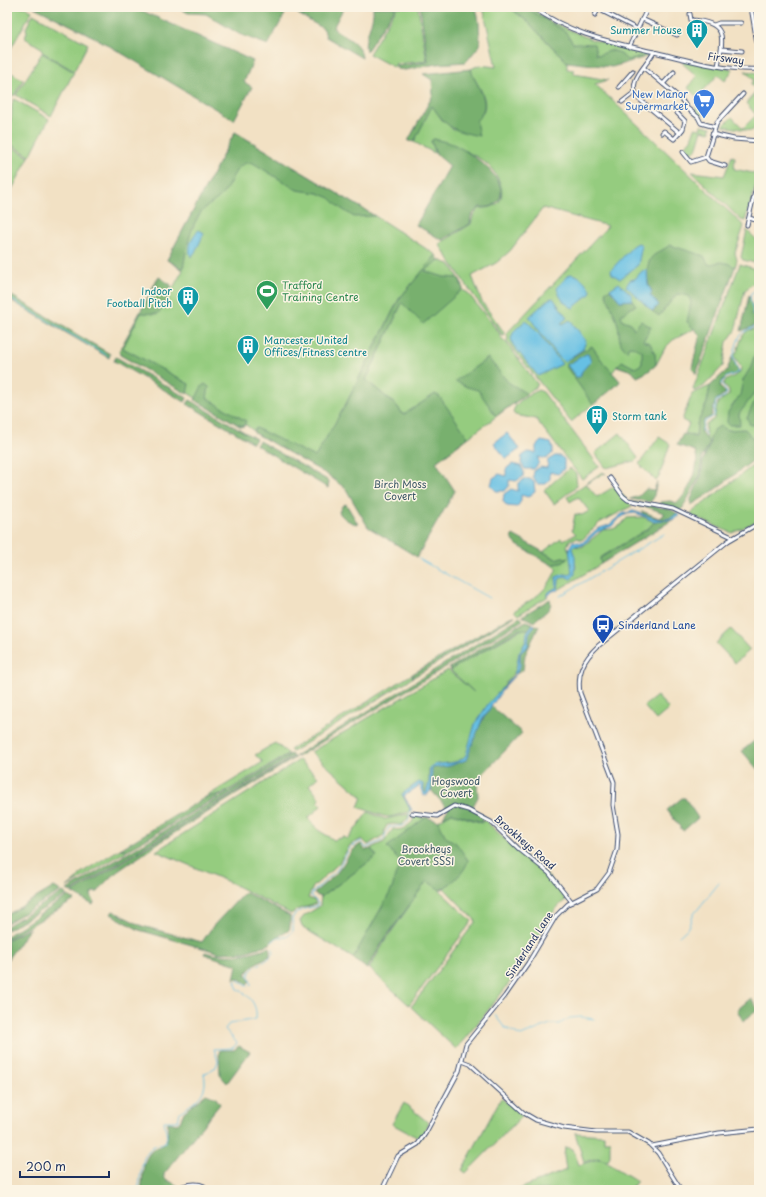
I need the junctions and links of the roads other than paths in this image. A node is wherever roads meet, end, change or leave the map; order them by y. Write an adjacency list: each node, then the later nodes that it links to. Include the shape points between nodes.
1 (532, 7): 11 (street, Firsway, via 587,36)
2 (648, 7): 6 (street)
3 (751, 7): 15 (street)
4 (690, 14): 8 (street, via 691,20 706,21)
5 (595, 15): 9 (street, via 600,10)
6 (642, 19): 9 (street); 10 (street)
7 (741, 23): 8 (street, via 719,22)
8 (714, 25): 12 (street, via 721,35)
9 (637, 29): 11 (street)
10 (677, 36)
11 (629, 47): 14 (street, Firsway)
12 (722, 49): 13 (street); 16 (street)
13 (742, 51)
14 (654, 52): 16 (street, Firsway); 17 (street)
15 (759, 55)
16 (718, 66): 18 (street, Firsway)
17 (644, 68): 20 (street); 21 (street)
18 (759, 69)
19 (672, 73): 21 (street)
20 (636, 78): 22 (street, via 632,73); 23 (street)
21 (663, 84): 27 (street, via 681,99 701,123)
22 (618, 87)
23 (635, 92): 25 (street); 29 (street, via 639,99)
24 (742, 94): 27 (street, via 721,116)
25 (622, 102)
26 (677, 113): 29 (street, via 685,121)
27 (715, 127): 30 (street)
28 (662, 133): 29 (street, via 664,131 674,139)
29 (680, 133)
30 (712, 134): 31 (street, via 734,139); 33 (street)
31 (759, 140)
32 (683, 152): 33 (street, via 690,164)
33 (706, 157): 34 (street, via 709,161)
34 (725, 166)
35 (759, 176): 36 (street)
36 (749, 218): 37 (street); 38 (street)
37 (759, 221)
38 (747, 225)
39 (610, 478): 41 (street, via 628,500 676,510)
40 (759, 523): 41 (street, Sinderland Lane)
41 (732, 537): 43 (street, Sinderland Lane, via 598,646 582,666 580,693 613,778 613,805 618,834 615,857 604,882 592,893)
42 (412, 813): 43 (street, Brookheys Road, via 437,816 454,806 482,816 549,873)
43 (572, 902): 44 (street, Sinderland Lane, via 556,916 505,996 468,1041)
44 (462, 1061): 46 (street, via 470,1064 524,1113 536,1120 564,1128 628,1132); 49 (street, Sinderland Lane, via 460,1071 423,1138 398,1156)
45 (759, 1129): 46 (street)
46 (652, 1146): 50 (street)
47 (170, 1190): 48 (street, via 200,1184)
48 (206, 1190)
49 (382, 1190)
50 (681, 1190)

